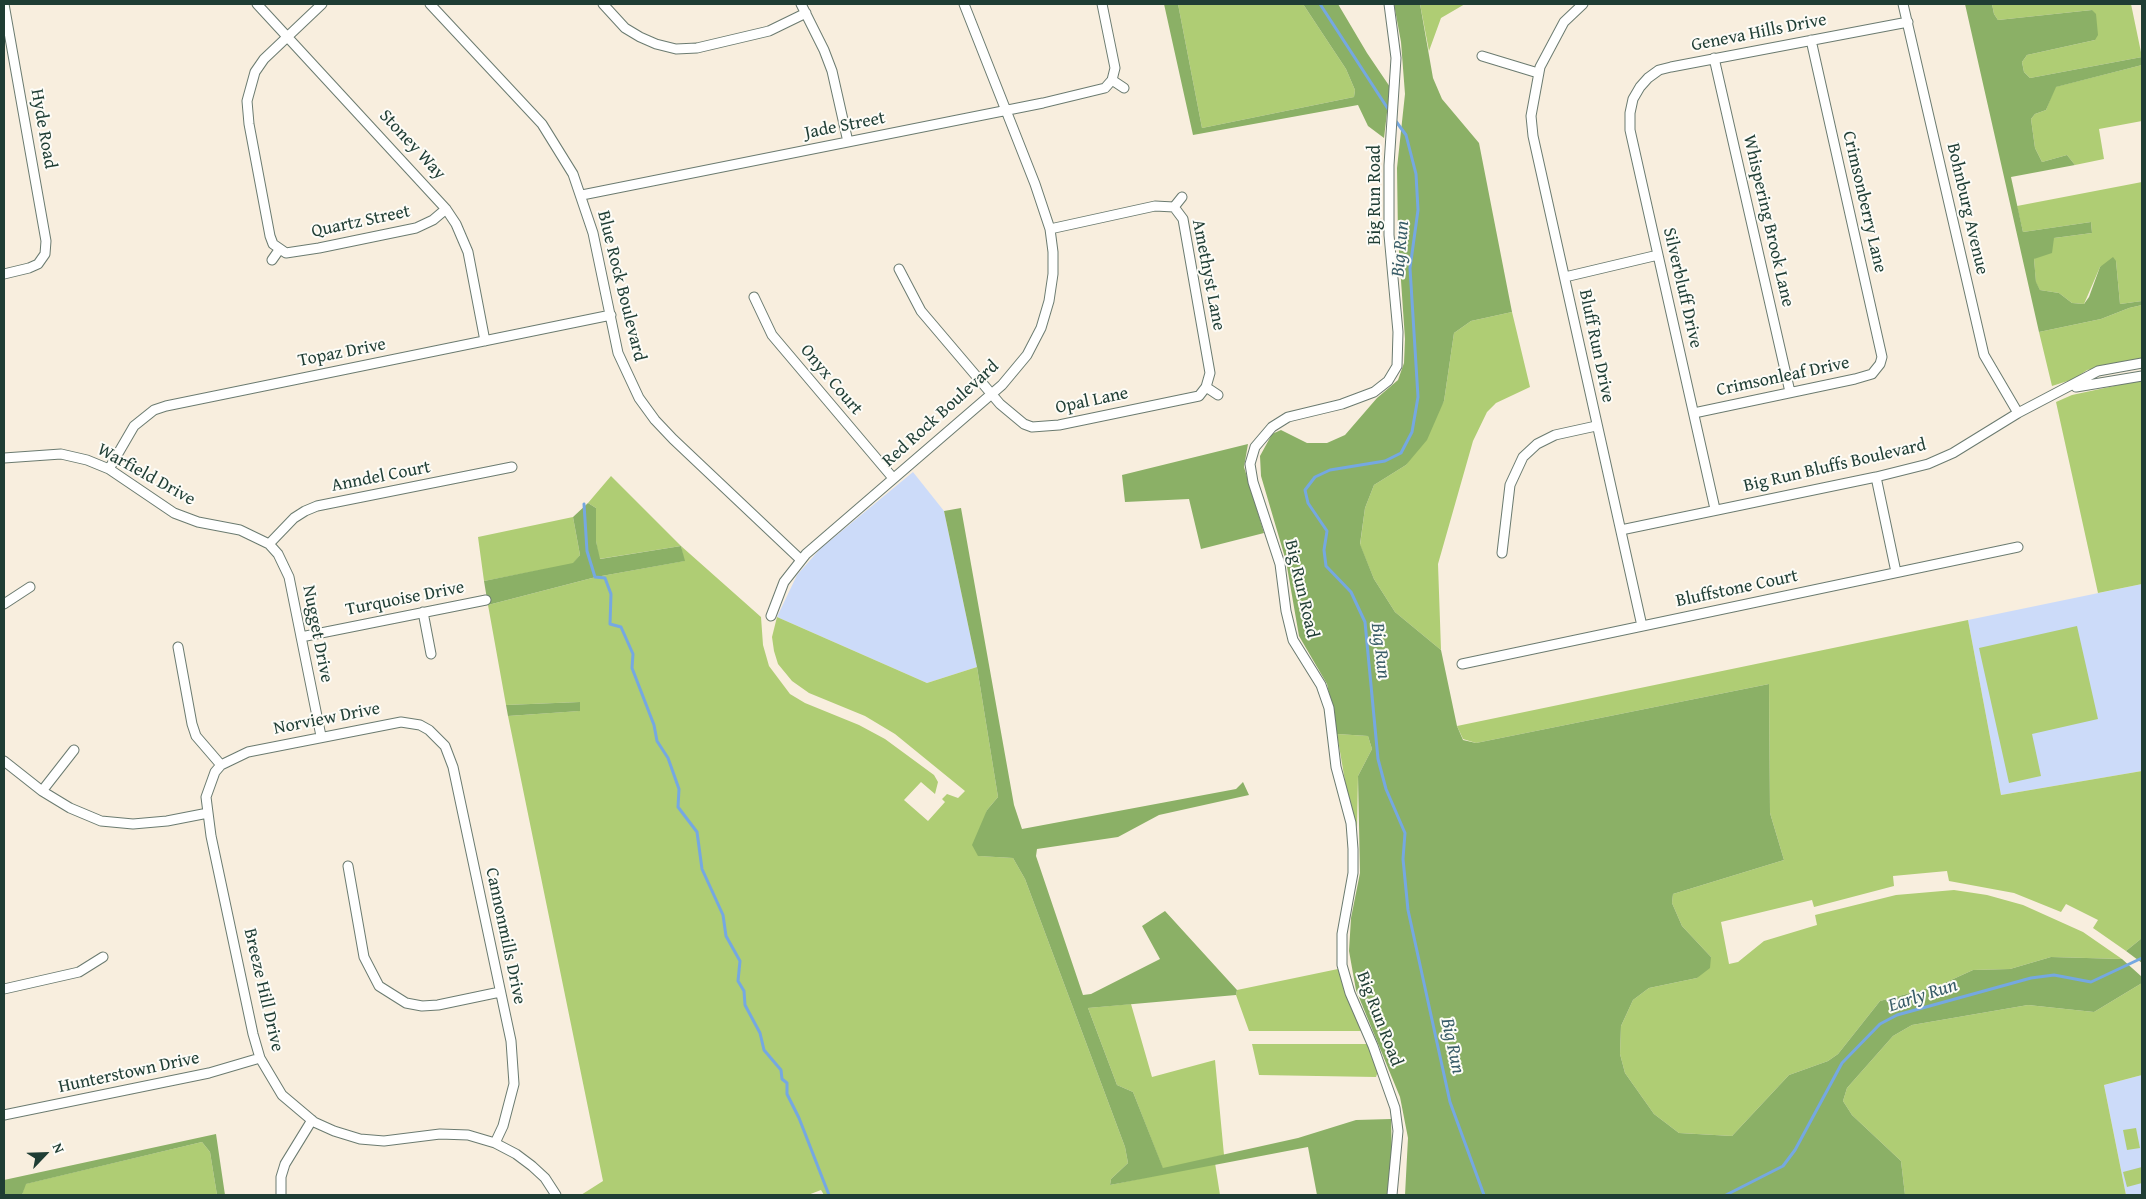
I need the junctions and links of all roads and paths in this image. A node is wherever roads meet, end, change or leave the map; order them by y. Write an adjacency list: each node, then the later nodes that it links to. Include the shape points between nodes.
1 (4, 4): 33 (street, Hyde Road, via 46,241 42,259 29,268)
2 (257, 4): 14 (street, Stoney Way)
3 (322, 4): 14 (street)
4 (430, 4): 24 (street, Blue Rock Boulevard, via 542,124 562,154)
5 (603, 4): 12 (street, via 625,28 656,44 676,49 697,48 769,31)
6 (801, 4): 12 (street)
7 (964, 4): 22 (street, Red Rock Boulevard)
8 (1102, 4): 20 (street, via 1115,68)
9 (1389, 4): 88 (street, Big Run Road, via 1395,41 1396,88 1388,165 1389,235 1398,332 1397,366 1388,381 1374,392 1342,404 1288,417 1272,426 1255,446 1250,464 1252,482 1280,564 1293,640 1321,685 1328,708 1336,767 1351,823 1352,873 1342,934 1342,965 1350,994 1395,1108 1398,1131)
10 (1583, 4): 18 (street, Bluff Run Drive, via 1564,22)
11 (1903, 4): 13 (street, Bohnburg Avenue)
12 (806, 13): 23 (street, via 832,71)
13 (1908, 22): 15 (street, Geneva Hills Drive); 47 (street, Bohnburg Avenue, via 1984,356)
14 (287, 36): 27 (street, Stoney Way); 29 (street, via 255,72 247,101 270,236)
15 (1811, 40): 17 (street, Geneva Hills Drive); 39 (street, Crimsonberry Lane, via 1882,357)
16 (1482, 56): 18 (street)
17 (1714, 58): 19 (street, Geneva Hills Drive, via 1659,70); 43 (street, Whispering Brook Lane)
18 (1538, 72): 34 (street, Bluff Run Drive, via 1531,116 1532,136)
19 (1648, 78): 30 (street, Silverbluff Drive, via 1634,98 1630,130)
20 (1112, 80): 21 (street); 22 (street, Jade Street, via 1105,88)
21 (1124, 88)
22 (1006, 110): 23 (street, Jade Street); 28 (street, Red Rock Boulevard)
23 (848, 142): 24 (street, Jade Street)
24 (582, 195): 36 (street, Blue Rock Boulevard)
25 (1182, 197): 26 (street)
26 (1174, 208): 28 (street, Amethyst Lane, via 1155,206); 41 (street, Amethyst Lane, via 1184,219 1210,373)
27 (446, 209): 29 (street, Quartz Street, via 416,228 294,253); 37 (street, Stoney Way, via 468,252)
28 (1050, 229): 44 (street, Red Rock Boulevard, via 1053,274 1041,328 1027,355)
29 (279, 250): 31 (street)
30 (1658, 255): 34 (street); 46 (street, Silverbluff Drive)
31 (272, 260)
32 (900, 269): 44 (street, Opal Lane, via 921,311)
33 (4, 274)
34 (1564, 277): 48 (street, Bluff Run Drive)
35 (754, 297): 53 (street, Onyx Court, via 772,335)
36 (611, 315): 37 (street, Topaz Drive); 59 (street, Blue Rock Boulevard, via 618,353 639,398 654,420)
37 (485, 341): 51 (street, Topaz Drive, via 154,410 134,426)
38 (2142, 363): 42 (street, Big Run Bluffs Boulevard, via 2098,371)
39 (1876, 370): 43 (street, Crimsonleaf Drive, via 1855,379)
40 (2142, 376): 42 (street, Big Run Bluffs Boulevard)
41 (1206, 387): 44 (street, Opal Lane, via 1200,396 1041,427 1024,424); 45 (street)
42 (2070, 387): 47 (street, Big Run Bluffs Boulevard)
43 (1790, 392): 46 (street, Crimsonleaf Drive)
44 (992, 394): 53 (street, Red Rock Boulevard)
45 (1218, 395)
46 (1694, 413): 54 (street, Silverbluff Drive)
47 (2018, 413): 52 (street, Big Run Bluffs Boulevard, via 1953,454)
48 (1596, 426): 55 (street, Bluff Run Drive); 58 (street, via 1555,435 1537,444 1524,457 1510,486)
49 (4, 458): 51 (street, Warfield Drive, via 60,454 87,460)
50 (512, 467): 56 (street, Anndel Court, via 317,506 294,518)
51 (109, 470): 56 (street, Warfield Drive, via 174,514 240,530)
52 (1876, 477): 54 (street, Big Run Bluffs Boulevard); 60 (street)
53 (893, 478): 59 (street, Red Rock Boulevard)
54 (1715, 509): 55 (street, Big Run Bluffs Boulevard)
55 (1621, 530): 66 (street, Bluff Run Drive)
56 (269, 544): 67 (street, Nugget Drive, via 285,565)
57 (2018, 547): 60 (street, Bluffstone Court)
58 (1502, 553)
59 (801, 560): 65 (street, Red Rock Boulevard, via 784,582)
60 (1896, 572): 66 (street, Bluffstone Court)
61 (30, 587): 63 (street)
62 (486, 600): 64 (street, Turquoise Drive)
63 (4, 604)
64 (423, 612): 67 (street, Turquoise Drive); 69 (street)
65 (771, 616)
66 (1642, 626): 70 (street, Bluffstone Court)
67 (301, 637): 71 (street, Nugget Drive)
68 (178, 647): 75 (street, via 196,736)
69 (430, 654)
70 (1462, 664)
71 (322, 736): 72 (street, Norview Drive, via 400,722 420,725); 75 (street, Norview Drive, via 248,752)
72 (438, 737): 81 (street, Cannonmills Drive, via 453,767)
73 (74, 750): 76 (street)
74 (4, 761): 76 (street)
75 (221, 765): 77 (street, Breeze Hill Drive, via 208,789)
76 (42, 791): 77 (street, via 101,821 142,823)
77 (208, 813): 82 (street, Breeze Hill Drive)
78 (348, 866): 81 (street, via 364,957 379,986 406,1003 422,1006)
79 (103, 956): 80 (street, via 79,972)
80 (4, 988)
81 (500, 992): 85 (street, Cannonmills Drive, via 511,1041 514,1084)
82 (260, 1058): 83 (street, Hunterstown Drive, via 209,1073); 84 (street, Breeze Hill Drive, via 282,1094)
83 (4, 1115)
84 (312, 1120): 85 (street, Breeze Hill Drive, via 360,1139 384,1141 440,1134 468,1135); 86 (street, via 284,1164)
85 (495, 1143): 87 (street, Breeze Hill Drive, via 532,1166)
86 (281, 1195)
87 (556, 1195)
88 (1392, 1195)

